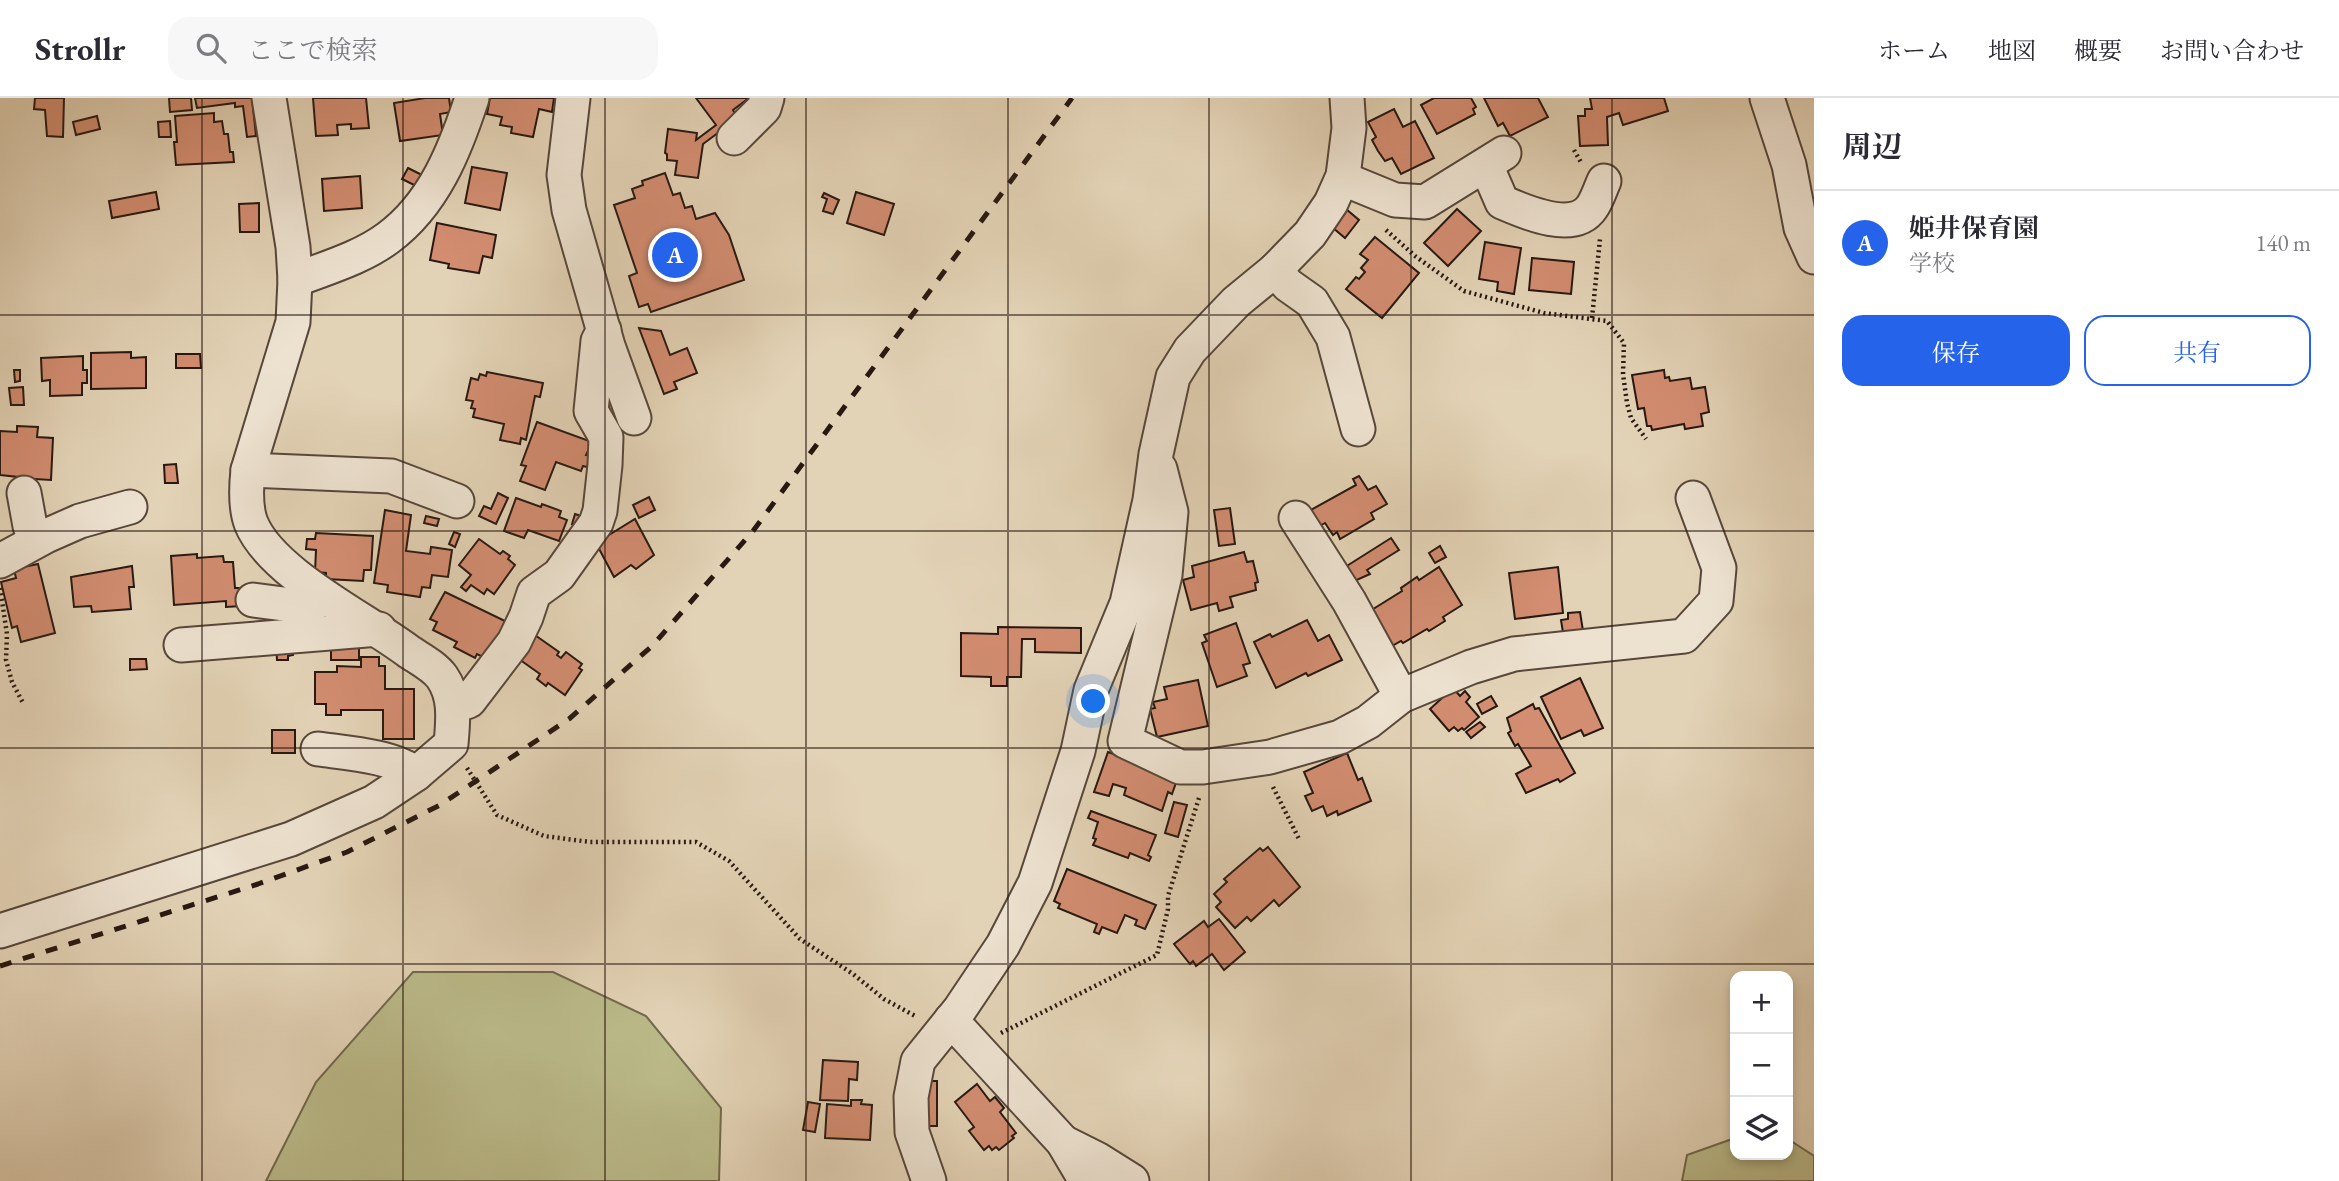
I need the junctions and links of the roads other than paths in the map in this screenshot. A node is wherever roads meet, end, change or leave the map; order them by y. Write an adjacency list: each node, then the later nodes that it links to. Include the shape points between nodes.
1 (269, 98): 12 (street)
2 (472, 98): 12 (street, via 442,176 417,210 388,238 355,257)
3 (573, 98): 13 (street, via 564,175 569,210)
4 (767, 98): 7 (street, via 764,108)
5 (1347, 98): 8 (street, via 1349,128)
6 (1767, 98): 10 (street, via 1789,165 1801,228)
7 (734, 138)
8 (1343, 176): 9 (street, via 1395,200 1425,201 1495,159 1502,201 1532,215 1572,221 1591,210); 11 (street, via 1310,234)
9 (1604, 181)
10 (1814, 257)
11 (1275, 270): 15 (street, via 1312,302 1333,337); 16 (street, via 1190,350 1173,377)
12 (295, 280): 17 (street, via 293,321)
13 (604, 330): 14 (street); 30 (street, via 598,341 591,411 606,437 596,523 559,575 534,593 514,642 469,701)
14 (634, 418)
15 (1358, 429)
16 (1156, 454): 29 (street, via 1171,512 1166,562 1125,741 1180,767 1270,757 1340,737); 34 (street, via 1127,603 1091,690 1079,751 1035,883 1003,945)
17 (248, 470): 20 (street, via 391,475); 25 (street, via 251,522 263,544)
18 (24, 493): 23 (street, via 30,526)
19 (1693, 498): 29 (street, via 1719,568 1716,601 1684,636 1514,654)
20 (457, 501)
21 (130, 507): 23 (street)
22 (1296, 518): 29 (street)
23 (38, 540): 24 (street)
24 (0, 561)
25 (328, 599): 26 (street, via 299,606); 27 (street)
26 (254, 600)
27 (379, 629): 28 (street); 30 (street, via 442,676)
28 (181, 645)
29 (1401, 696)
30 (454, 706): 32 (street, via 451,744)
31 (318, 749): 32 (street, via 377,758)
32 (416, 774): 33 (street, via 374,802 291,839)
33 (0, 930)
34 (951, 1020): 35 (street); 36 (street, via 918,1061 911,1097 912,1132)
35 (1062, 1142): 37 (street); 38 (street)
36 (929, 1181)
37 (1086, 1181)
38 (1132, 1181)

